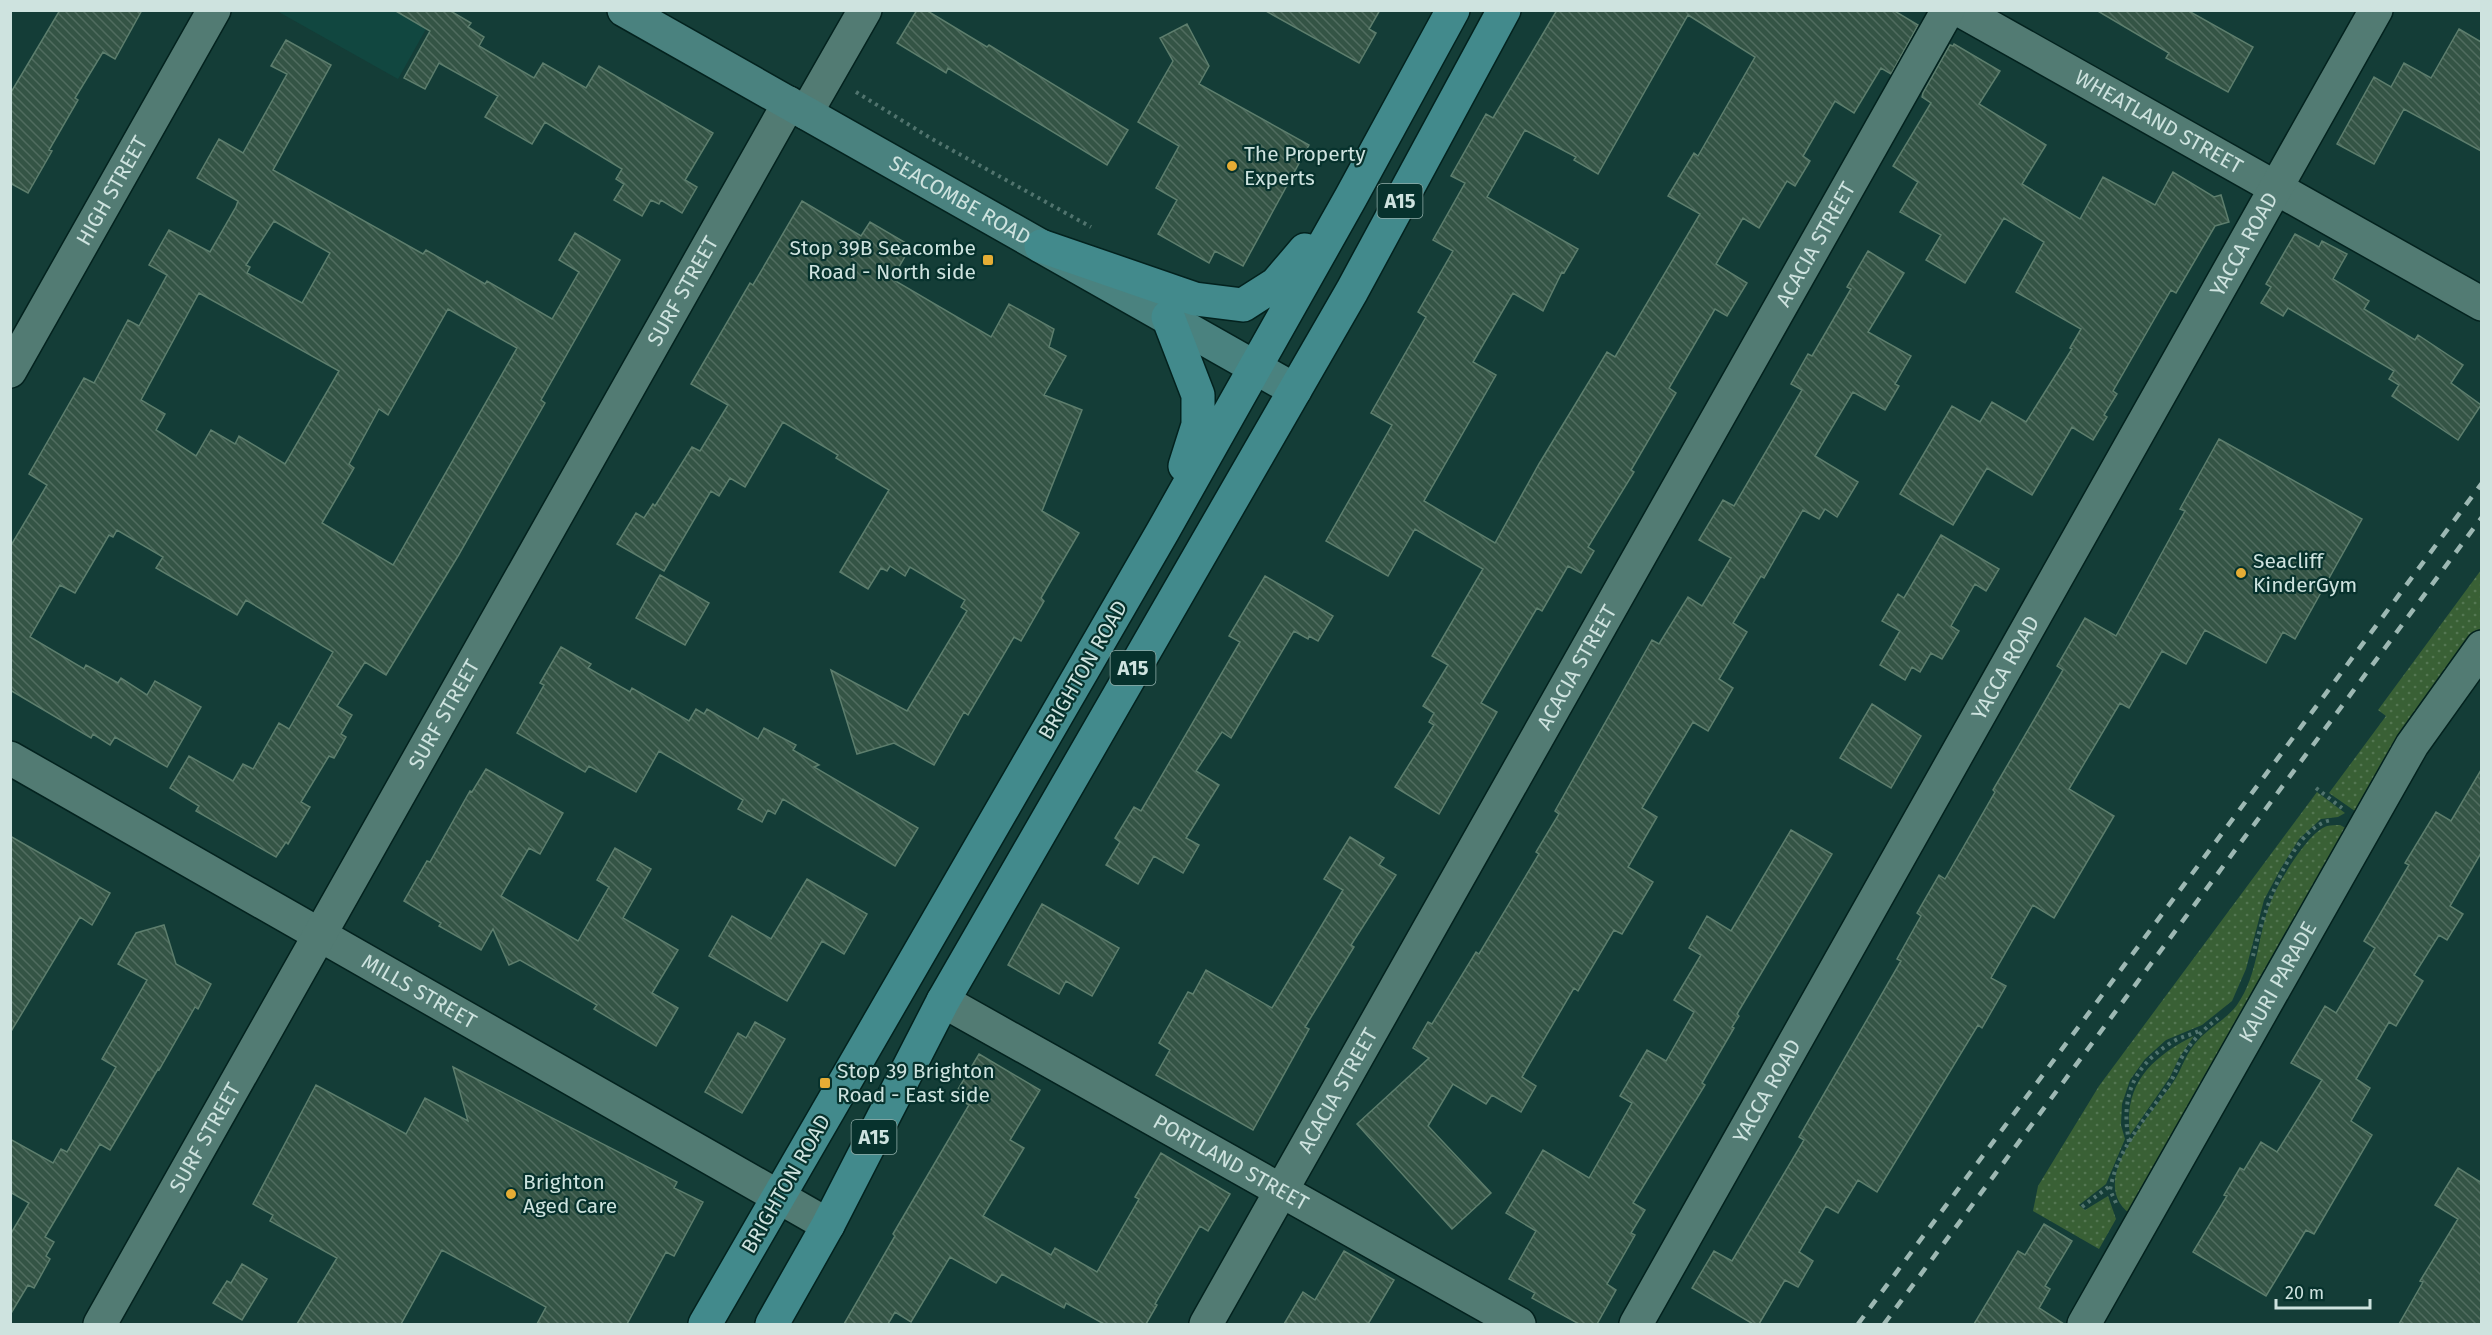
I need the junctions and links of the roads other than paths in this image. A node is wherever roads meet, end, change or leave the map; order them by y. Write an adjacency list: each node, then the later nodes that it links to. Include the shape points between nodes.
1 (214, 10): 16 (street, HIGH STREET)
2 (624, 10): 9 (main road, SEACOMBE ROAD)
3 (865, 10): 9 (street, SURF STREET)
4 (1453, 10): 11 (main road, BRIGHTON ROAD / A15)
5 (1504, 10): 17 (main road, BRIGHTON ROAD / A15)
6 (1948, 10): 23 (street, ACACIA STREET)
7 (1960, 10): 10 (street, WHEATLAND STREET)
8 (2376, 10): 10 (street, YACCA ROAD)
9 (797, 108): 12 (main road, SEACOMBE ROAD); 21 (street, SURF STREET)
10 (2276, 189): 13 (street, WHEATLAND STREET); 31 (street, YACCA ROAD)
11 (1351, 197): 12 (main road, via 1276,284 1244,305 1195,299); 15 (main road, BRIGHTON ROAD / A15)
12 (1041, 246): 14 (main road, SEACOMBE ROAD)
13 (2481, 304)
14 (1168, 317): 15 (main road, SEACOMBE ROAD); 18 (main road, via 1198,395 1198,425)
15 (1256, 368): 17 (main road, SEACOMBE ROAD); 18 (main road, BRIGHTON ROAD / A15)
16 (10, 371)
17 (1295, 390): 22 (main road, BRIGHTON ROAD / A15)
18 (1163, 531): 24 (main road, BRIGHTON ROAD / A15)
19 (2481, 647): 32 (street, KAURI PARADE, via 2412,745)
20 (10, 758): 21 (street, MILLS STREET)
21 (321, 935): 24 (street, MILLS STREET); 26 (street, SURF STREET)
22 (943, 1001): 23 (street, PORTLAND STREET); 25 (main road, BRIGHTON ROAD / A15)
23 (1280, 1191): 29 (street, ACACIA STREET); 30 (street, PORTLAND STREET)
24 (778, 1196): 25 (street, MILLS STREET); 27 (main road, BRIGHTON ROAD / A15)
25 (828, 1225): 28 (main road, BRIGHTON ROAD / A15)
26 (99, 1324)
27 (705, 1324)
28 (772, 1324)
29 (1206, 1324)
30 (1519, 1324)
31 (1636, 1324)
32 (2084, 1324)

